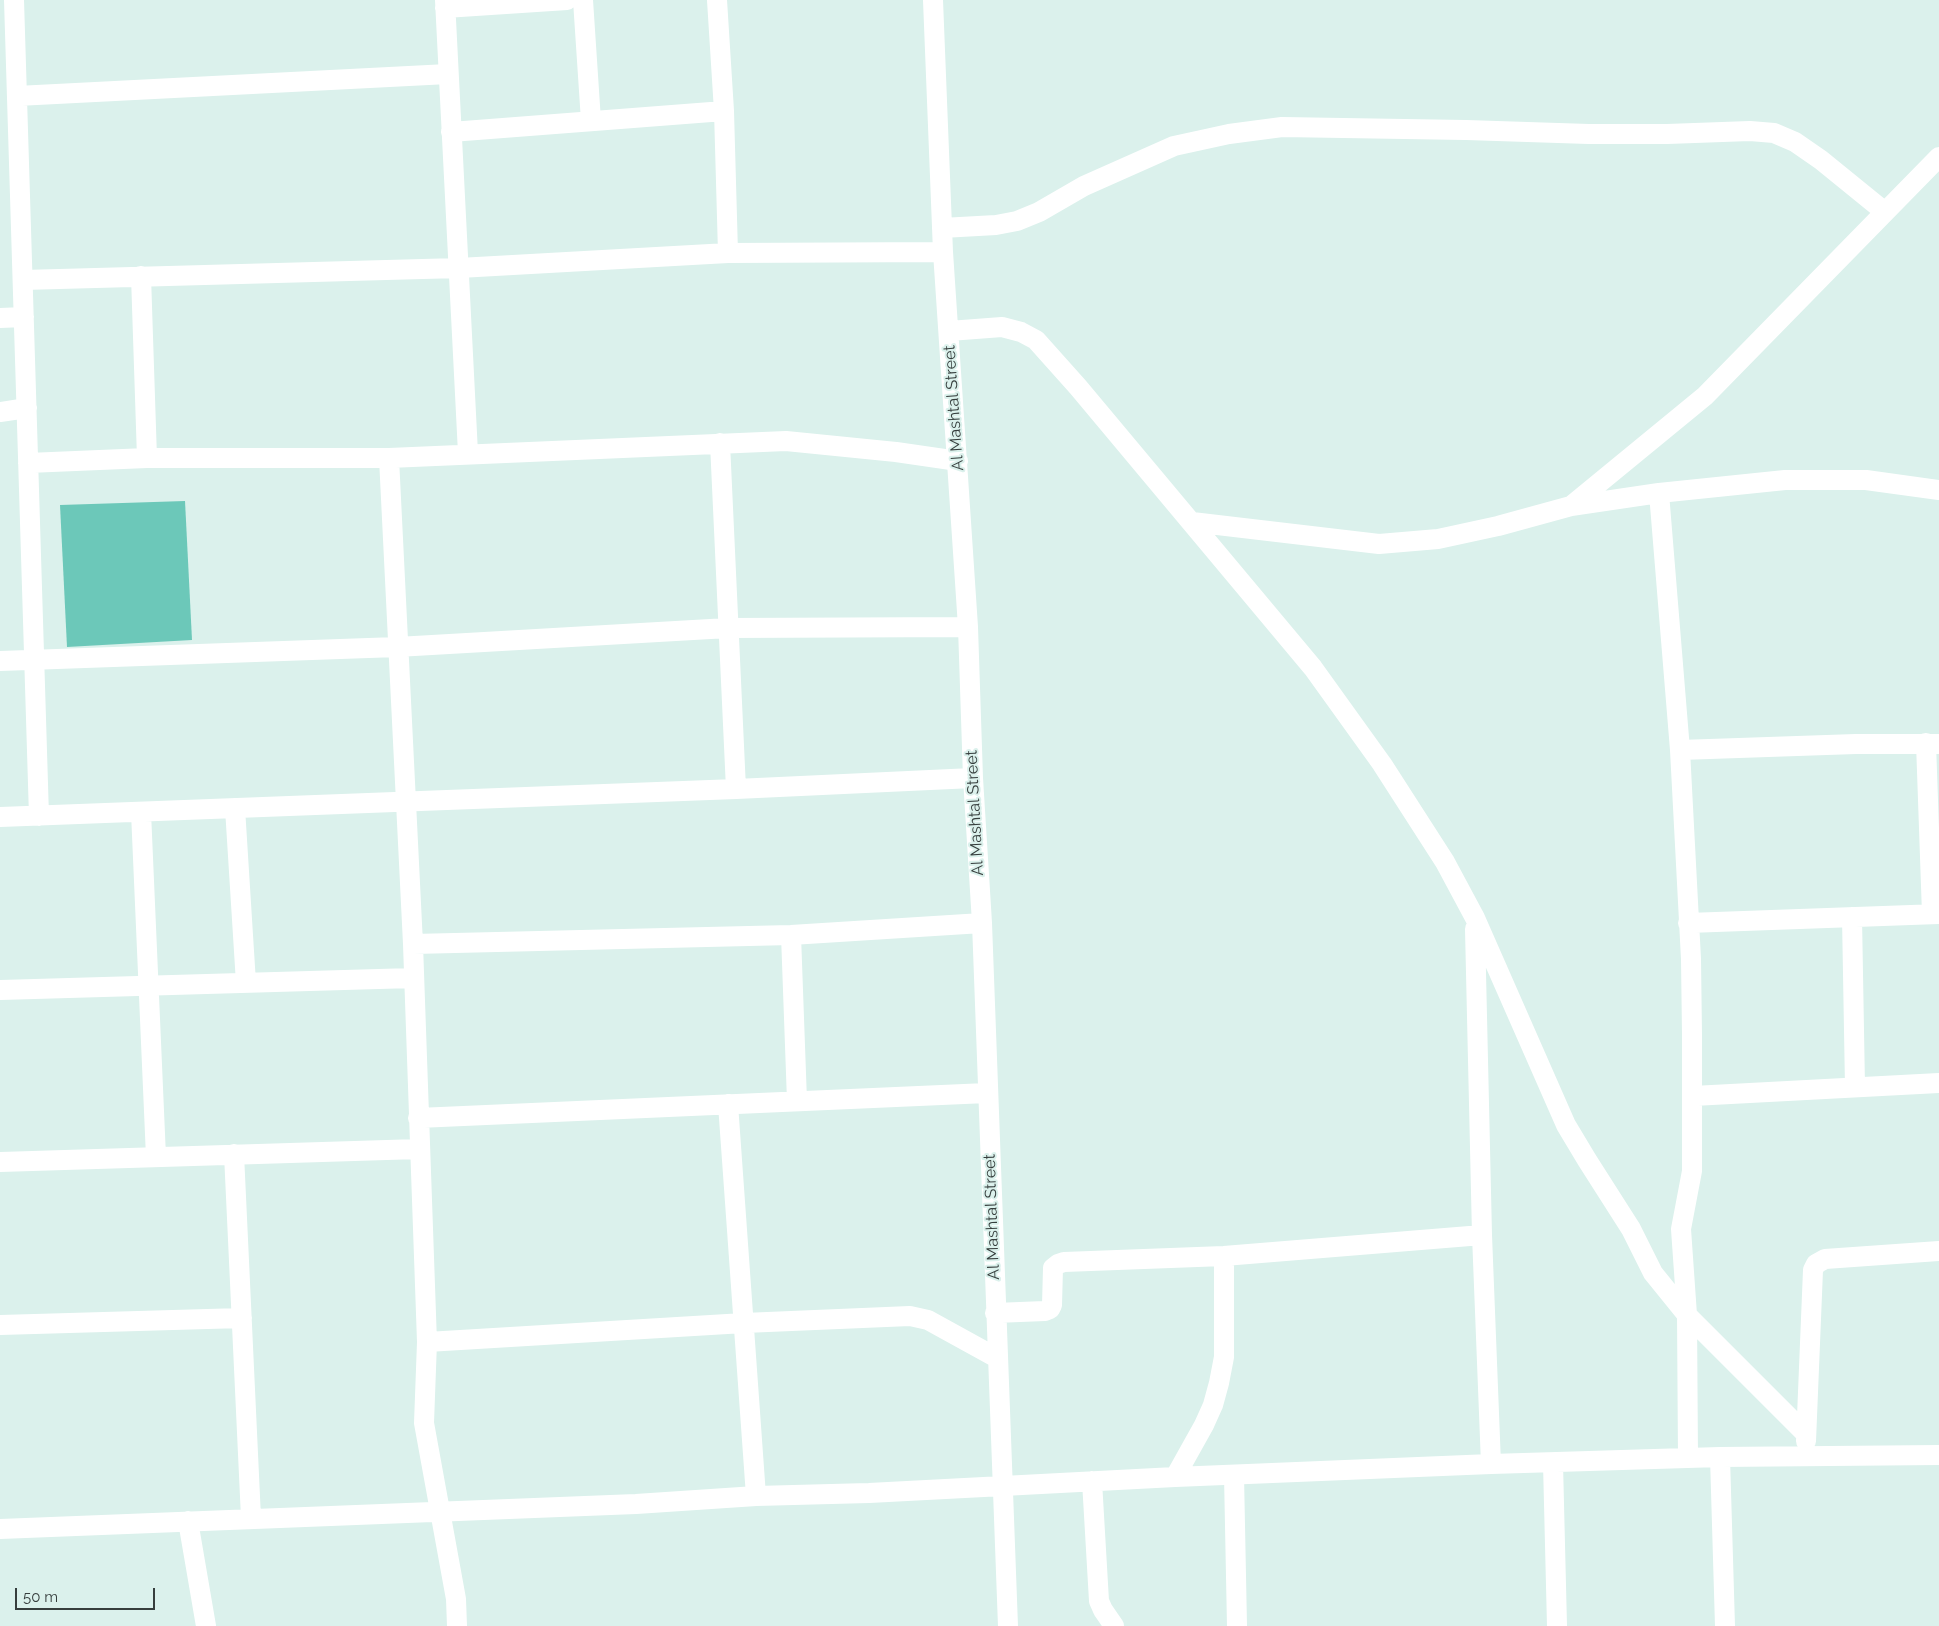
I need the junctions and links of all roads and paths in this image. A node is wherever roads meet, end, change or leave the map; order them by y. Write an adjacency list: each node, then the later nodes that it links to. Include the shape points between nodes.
1 (567, 0): 5 (street)
2 (583, 0): 10 (street)
3 (717, 0): 9 (street)
4 (933, 0): 14 (street, Al Mashtal Street)
5 (445, 4): 7 (street)
6 (10, 11): 8 (street)
7 (448, 74): 8 (street); 11 (street)
8 (17, 96): 19 (street)
9 (724, 111): 10 (street); 16 (street)
10 (591, 121): 11 (street)
11 (451, 132): 17 (street)
12 (1939, 157): 13 (street)
13 (1885, 212): 14 (street, via 1821,160 1795,142 1774,134 1750,131 1589,134 1282,127 1174,146 1084,186 1017,221); 33 (street, via 1705,396)
14 (942, 228): 15 (street, Al Mashtal Street)
15 (943, 252): 16 (street); 22 (street, Al Mashtal Street)
16 (728, 253): 17 (street)
17 (459, 268): 18 (street); 26 (street)
18 (140, 276): 19 (street); 27 (street)
19 (23, 280): 20 (street)
20 (24, 317): 21 (street); 23 (street)
21 (0, 318)
22 (949, 331): 29 (street, Al Mashtal Street); 34 (street, via 1002,327 1036,340)
23 (27, 408): 24 (street); 30 (street)
24 (0, 412)
25 (720, 443): 26 (street); 29 (street, via 786,441); 36 (street)
26 (468, 454): 28 (street)
27 (147, 458): 28 (street); 30 (street)
28 (389, 458): 37 (street)
29 (958, 461): 35 (street, Al Mashtal Street)
30 (28, 463): 39 (street)
31 (1939, 490): 32 (street, via 1866,480 1784,480)
32 (1659, 493): 33 (street); 41 (street)
33 (1571, 506): 34 (street, via 1438,539 1379,544)
34 (1192, 522): 51 (street, via 1313,668 1371,748 1445,862)
35 (968, 626): 36 (street); 42 (street, Al Mashtal Street)
36 (728, 628): 37 (street); 43 (street)
37 (397, 647): 39 (street); 44 (street)
38 (0, 661): 39 (street)
39 (35, 661): 47 (street)
40 (1932, 744): 41 (street); 49 (street)
41 (1680, 750): 53 (street)
42 (973, 778): 43 (street); 52 (street, Al Mashtal Street)
43 (736, 789): 44 (street)
44 (407, 802): 45 (street); 55 (street)
45 (235, 808): 46 (street); 57 (street)
46 (141, 812): 47 (street); 58 (street)
47 (39, 816): 48 (street)
48 (0, 817)
49 (1936, 914): 50 (street)
50 (1852, 916): 53 (street); 61 (street)
51 (1474, 918): 71 (street); 75 (street, via 1566,1125 1632,1230 1654,1273)
52 (982, 923): 54 (street); 62 (street, Al Mashtal Street)
53 (1688, 923): 63 (street)
54 (791, 935): 55 (street); 64 (street)
55 (413, 944): 56 (street)
56 (413, 978): 57 (street); 66 (street)
57 (246, 983): 58 (street)
58 (148, 986): 59 (street); 69 (street)
59 (0, 990)
60 (1939, 1083): 61 (street)
61 (1855, 1086): 63 (street)
62 (987, 1092): 64 (street); 74 (street, Al Mashtal Street)
63 (1693, 1096): 75 (street, via 1692,1171 1681,1229)
64 (797, 1101): 65 (street)
65 (728, 1104): 66 (street); 77 (street)
66 (418, 1118): 67 (street)
67 (420, 1149): 68 (street); 79 (street)
68 (234, 1154): 69 (street); 76 (street)
69 (156, 1157): 70 (street)
70 (0, 1162)
71 (1482, 1235): 73 (street); 87 (street)
72 (1939, 1251): 81 (street, via 1825,1259 1816,1264 1813,1270)
73 (1224, 1256): 74 (street, via 1058,1264 1053,1268 1050,1309); 89 (street, via 1224,1357 1219,1382 1213,1405)
74 (995, 1312): 80 (street, Al Mashtal Street)
75 (1687, 1315): 81 (street); 85 (street)
76 (242, 1318): 78 (street); 94 (street)
77 (744, 1323): 79 (street); 80 (street, via 910,1316 928,1320); 92 (street)
78 (0, 1325)
79 (427, 1342): 93 (street, via 424,1423)
80 (997, 1358): 91 (street, Al Mashtal Street)
81 (1806, 1434): 84 (street)
82 (1939, 1455): 84 (street)
83 (1720, 1457): 84 (street); 85 (street); 103 (street)
84 (1806, 1457)
85 (1688, 1458): 86 (street)
86 (1553, 1463): 87 (street); 102 (street)
87 (1491, 1464): 88 (street)
88 (1234, 1475): 89 (street); 101 (street)
89 (1175, 1478): 90 (street)
90 (1092, 1481): 91 (street); 100 (street, via 1099,1601)
91 (1002, 1487): 92 (street); 99 (street, Al Mashtal Street)
92 (756, 1496): 93 (street, via 636,1504)
93 (440, 1510): 94 (street); 98 (street, via 456,1599)
94 (251, 1518): 95 (street)
95 (188, 1520): 96 (street); 97 (street)
96 (0, 1529)
97 (206, 1626)
98 (457, 1626)
99 (1008, 1626)
100 (1114, 1626)
101 (1237, 1626)
102 (1557, 1626)
103 (1725, 1626)

